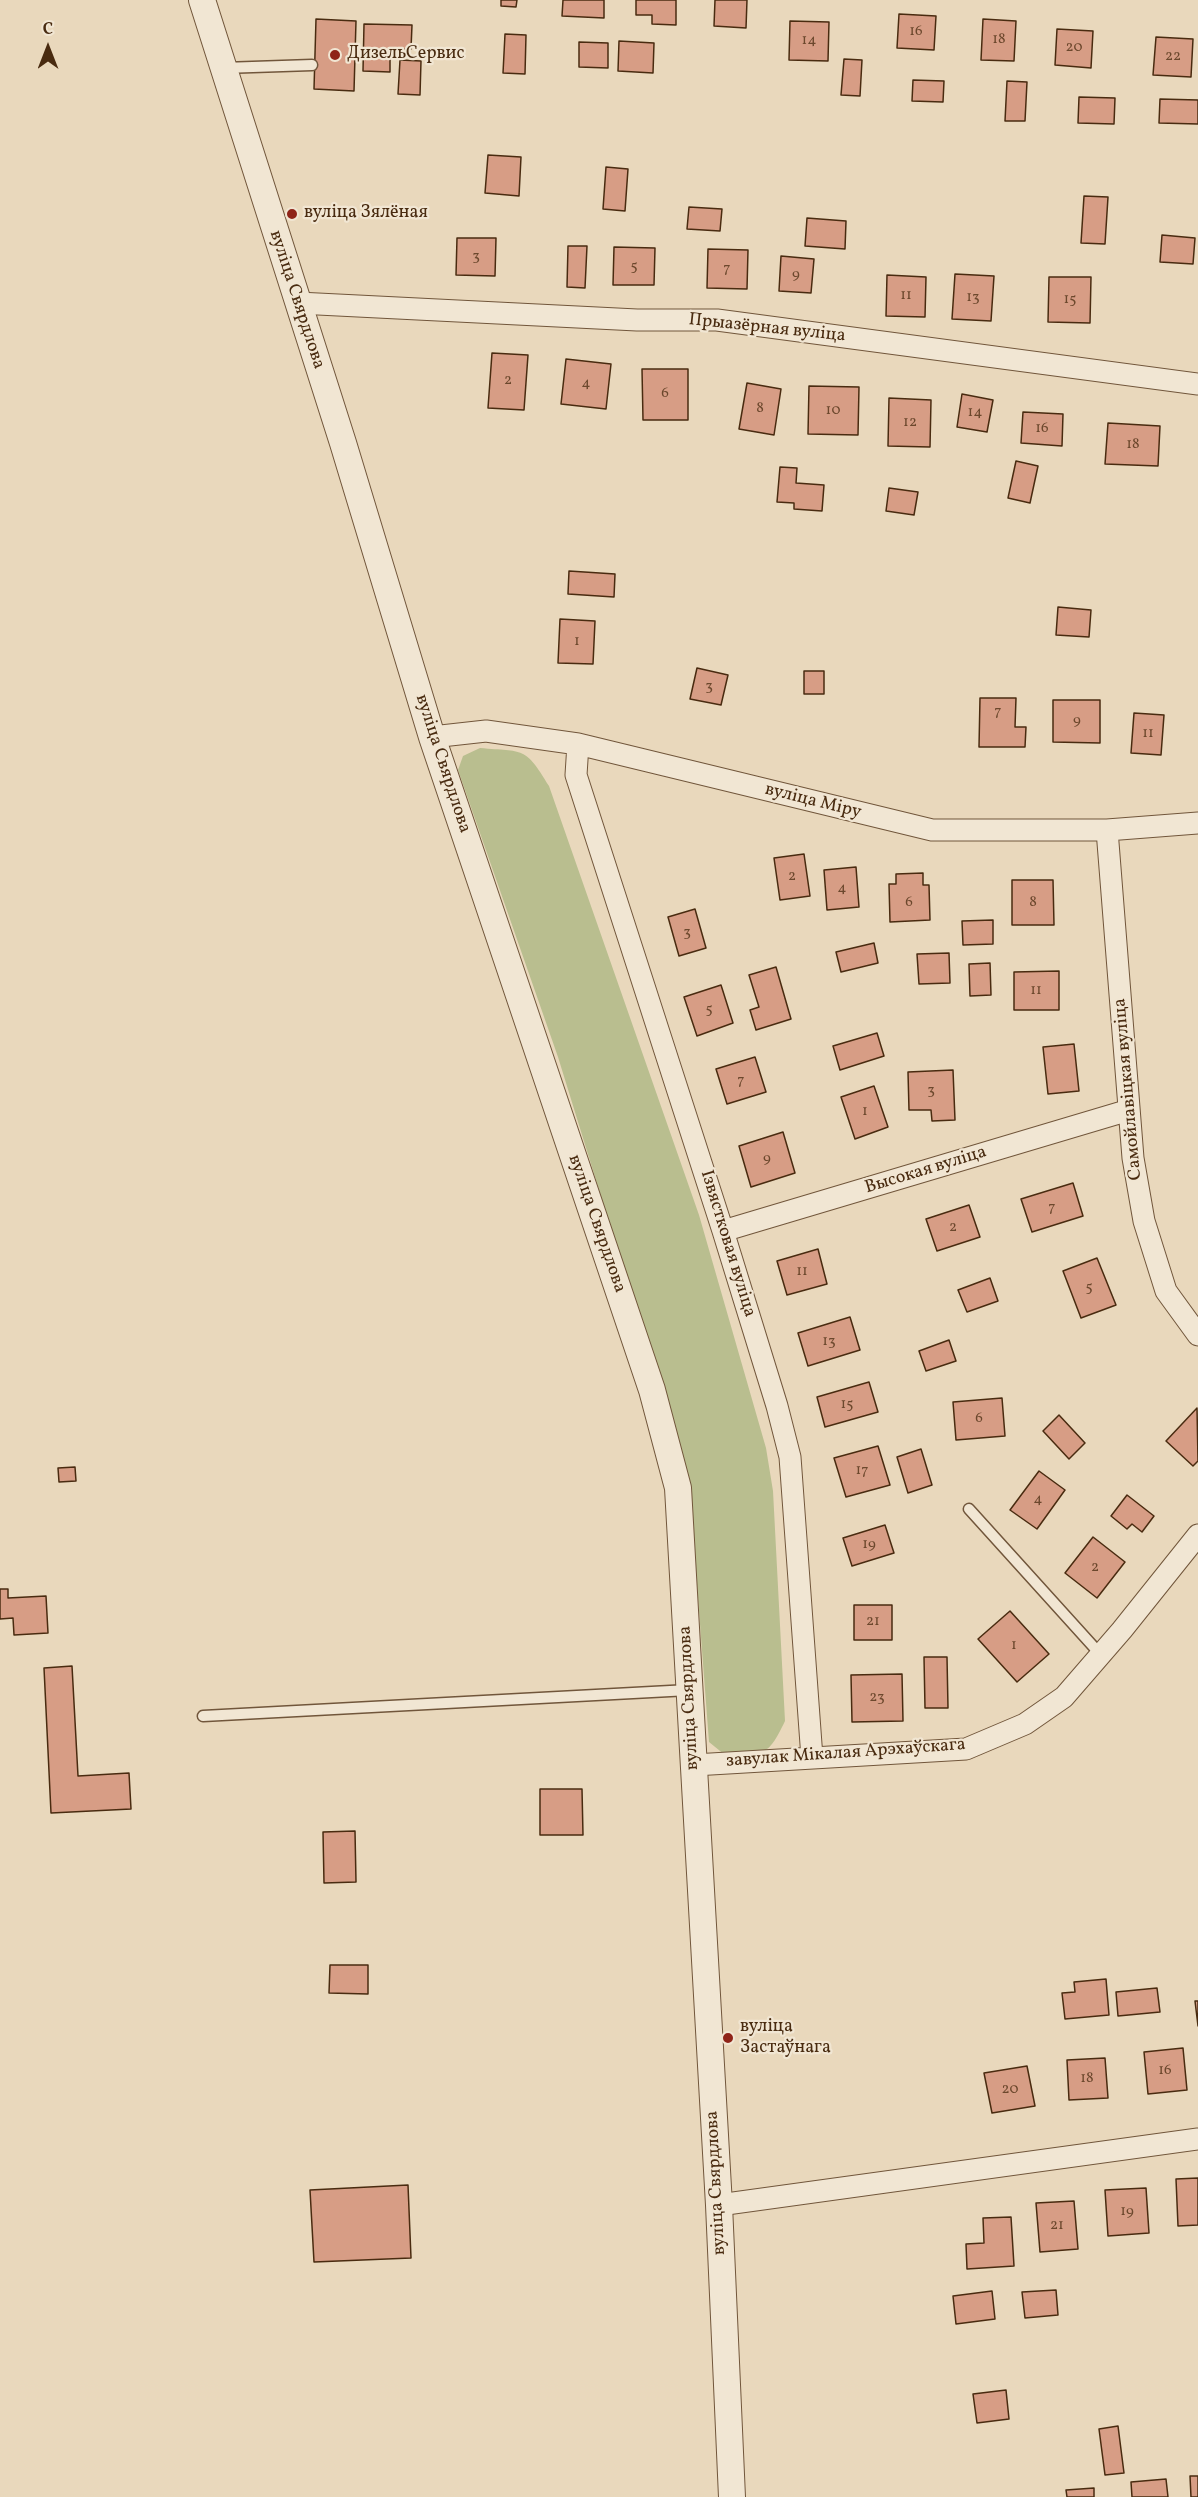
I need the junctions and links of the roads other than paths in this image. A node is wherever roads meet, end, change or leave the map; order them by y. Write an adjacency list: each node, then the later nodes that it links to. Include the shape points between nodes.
1 (202, 0): 3 (street, вуліца Свярдлова)
2 (312, 65): 3 (lane)
3 (222, 68): 4 (street, вуліца Свярдлова)
4 (298, 303): 5 (street, Прыазёрная вуліца, via 637,320 717,320); 6 (street, вуліца Свярдлова)
5 (1198, 384)
6 (432, 737): 7 (street, вуліца Міру, via 486,731); 16 (street, вуліца Свярдлова, via 652,1390 678,1488)
7 (578, 744): 9 (street, вуліца Міру, via 932,830); 11 (street, Ізвястковая вуліца, via 576,775)
8 (1198, 823): 9 (street, вуліца Міру)
9 (1107, 830): 10 (street, Самойлавіцкая вуліца)
10 (1129, 1110): 11 (street, Высокая вуліца); 12 (street, Самойлавіцкая вуліца, via 1144,1221 1166,1291)
11 (723, 1231): 18 (street, Ізвястковая вуліца, via 790,1457)
12 (1198, 1335)
13 (969, 1509): 15 (lane)
14 (1198, 1535): 15 (street, завулак Мікалая Арэхаўскага)
15 (1101, 1655): 18 (street, завулак Мікалая Арэхаўскага, via 1064,1697 1025,1724 966,1749)
16 (689, 1690): 17 (lane); 19 (street, вуліца Свярдлова)
17 (203, 1716)
18 (812, 1758): 19 (street, завулак Мікалая Арэхаўскага)
19 (694, 1765): 21 (street, вуліца Свярдлова)
20 (1198, 2139): 21 (street)
21 (719, 2205): 22 (street, вуліца Свярдлова)
22 (732, 2497)

